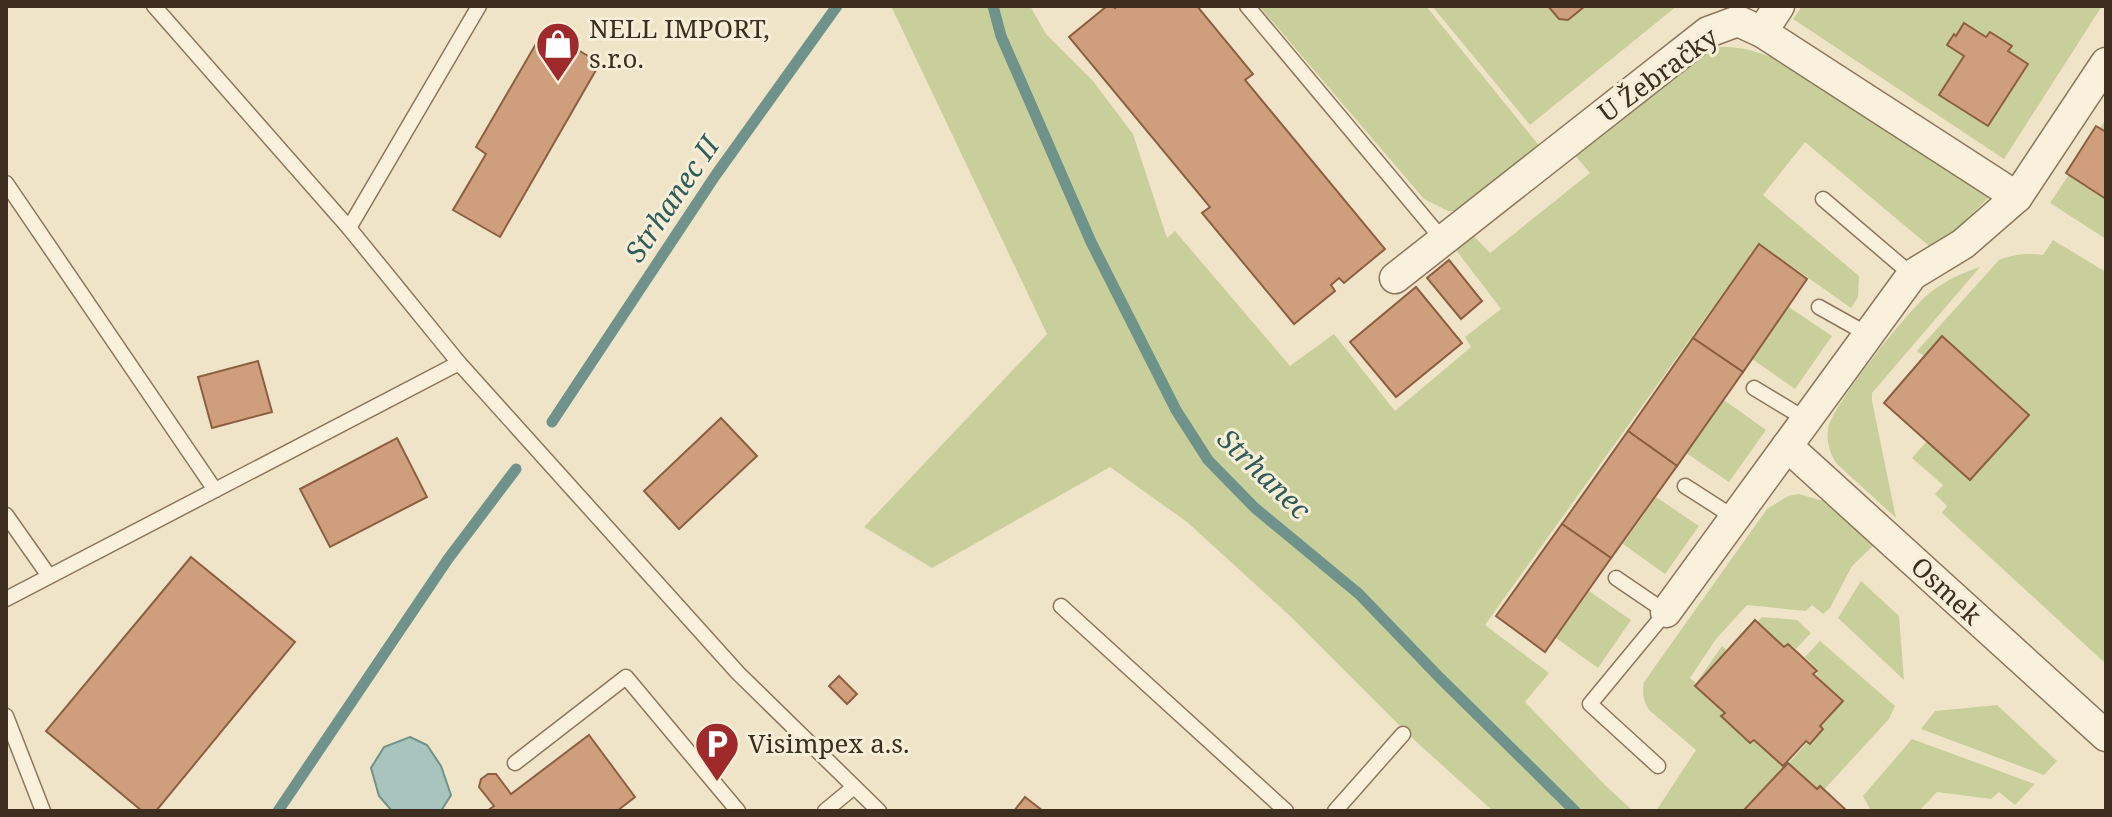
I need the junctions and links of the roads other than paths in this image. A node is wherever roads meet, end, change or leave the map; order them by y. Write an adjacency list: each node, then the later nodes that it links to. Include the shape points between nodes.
1 (154, 6): 10 (lane)
2 (479, 6): 10 (lane)
3 (1247, 6): 11 (lane)
4 (1779, 6): 5 (street)
5 (1742, 20): 8 (street); 11 (street, U Žebračky, via 1708,32)
6 (2106, 63): 8 (street)
7 (6, 183): 21 (lane)
8 (2017, 197): 12 (street, via 1963,244)
9 (1823, 199): 12 (lane)
10 (349, 228): 16 (lane)
11 (1443, 240): 13 (street, U Žebračky)
12 (1912, 275): 15 (street)
13 (1395, 278)
14 (1819, 307): 15 (lane)
15 (1869, 335): 18 (street)
16 (459, 363): 21 (lane); 34 (lane, via 738,673)
17 (1754, 388): 18 (lane)
18 (1807, 420): 19 (street)
19 (1787, 446): 23 (street); 31 (street, Osmek)
20 (1685, 486): 23 (lane)
21 (215, 490): 24 (lane)
22 (6, 515): 24 (lane)
23 (1735, 518): 28 (street)
24 (49, 576): 26 (lane)
25 (1616, 578): 28 (lane)
26 (6, 599)
27 (1061, 606): 39 (lane)
28 (1666, 612): 33 (lane, via 1590,704)
29 (6, 716): 35 (lane)
30 (1403, 734): 40 (lane)
31 (2106, 736)
32 (515, 763): 36 (lane, via 626,677)
33 (1658, 766)
34 (854, 787): 37 (lane); 38 (lane)
35 (43, 811)
36 (738, 811)
37 (825, 811)
38 (879, 811)
39 (1286, 811)
40 (1335, 811)

